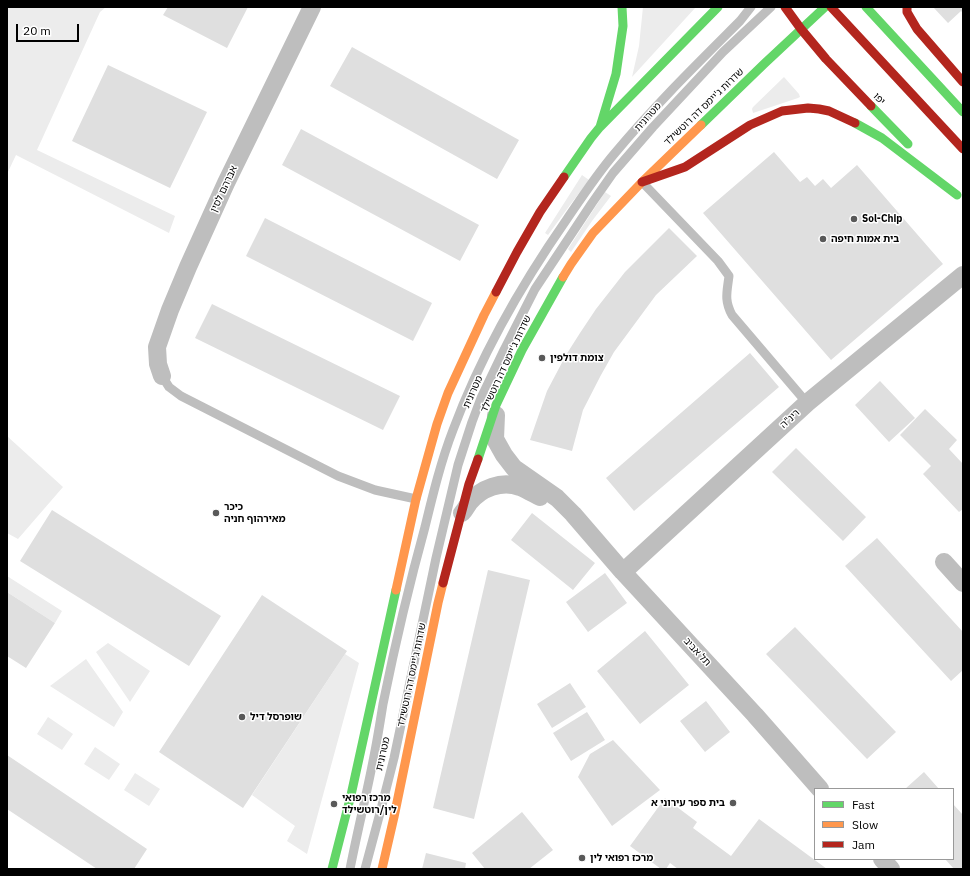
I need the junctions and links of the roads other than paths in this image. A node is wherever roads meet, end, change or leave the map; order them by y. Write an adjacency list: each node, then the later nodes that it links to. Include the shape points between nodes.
1 (312, 7): 20 (street, אברהם לסין, via 226,183 170,310 157,347)
2 (622, 7): 15 (main road, via 623,26 616,74)
3 (718, 7): 15 (main road)
4 (751, 7): 32 (lane, מטרונית, via 646,117 599,172 510,307 467,394 442,460 413,571)
5 (771, 7): 33 (lane, מטרונית, via 723,52 613,173 535,289 481,398 458,465 394,758)
6 (785, 7): 12 (main road, יפו)
7 (825, 7): 12 (main road, שדרות ג'יימס דה רוטשילד)
8 (831, 7): 16 (main road)
9 (866, 7): 14 (main road)
10 (907, 7): 13 (main road, via 907,12 917,29)
11 (802, 14): 12 (main road)
12 (801, 29): 17 (main road, שדרות ג'יימס דה רוטשילד); 18 (main road, יפו, via 826,59)
13 (963, 82)
14 (963, 112)
15 (600, 127): 23 (main road, via 540,212 484,315 448,393)
16 (963, 149)
17 (642, 182): 18 (main road, via 685,167 750,125 782,111 808,108 829,111 882,138); 21 (lane, via 718,261 729,276 726,296 732,315); 22 (main road, שדרות ג'יימס דה רוטשילד, via 593,233 572,264 522,350)
18 (960, 198)
19 (963, 275): 21 (street, רינ"ה)
20 (162, 376): 23 (lane, via 169,387 181,396 338,476 375,490)
21 (807, 403): 27 (street, רינ"ה)
22 (496, 405): 24 (street, תל אביב, via 495,439 504,455 514,468 557,498); 25 (main road, שדרות ג'יימס דה רוטשילד)
23 (416, 499): 31 (main road, via 351,795)
24 (573, 514): 25 (street, תל אביב, via 508,484 497,485 480,493 469,503); 27 (street, תל אביב)
25 (460, 517): 34 (main road, שדרות ג'יימס דה רוטשילד, via 438,603)
26 (944, 562): 28 (street)
27 (624, 572): 29 (street, תל אביב)
28 (963, 583)
29 (819, 788)
30 (883, 860): 35 (street)
31 (332, 869)
32 (350, 869)
33 (365, 869)
34 (382, 869)
35 (891, 869)

